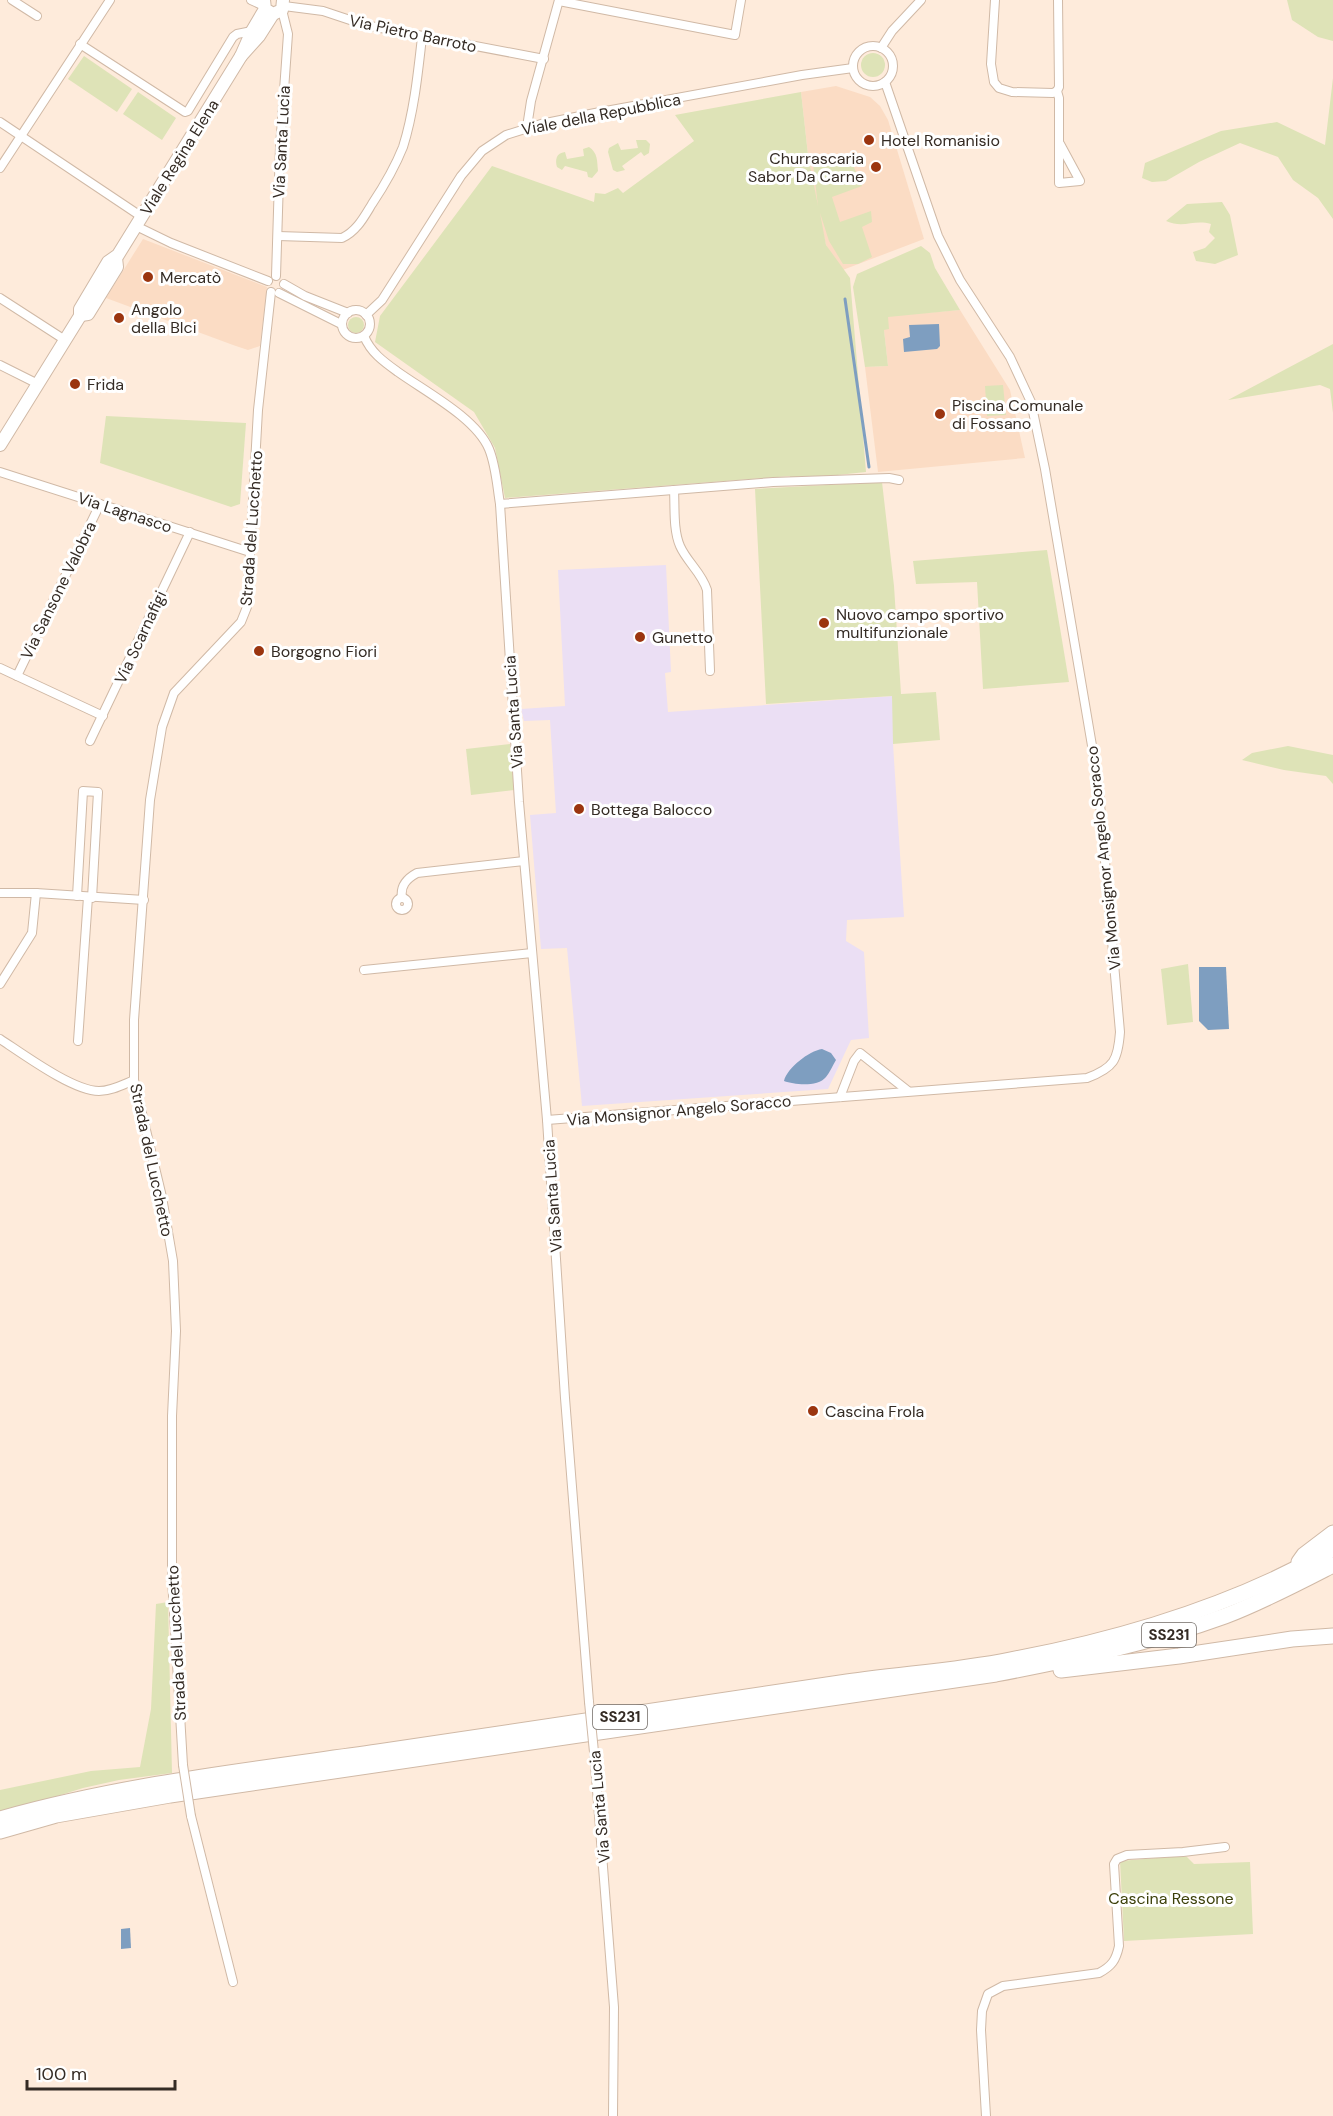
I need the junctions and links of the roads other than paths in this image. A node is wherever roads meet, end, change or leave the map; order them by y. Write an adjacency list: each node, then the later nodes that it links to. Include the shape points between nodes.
1 (12, 0): 10 (street)
2 (110, 0): 13 (street)
3 (251, 0): 9 (street, Via Pietro Barroto)
4 (741, 0): 8 (street, via 735,35)
5 (923, 0): 14 (street, via 905,16)
6 (995, 0): 19 (street, via 993,82 1012,93)
7 (1058, 0): 19 (street)
8 (559, 1): 16 (street)
9 (273, 6): 11 (main road, Viale Regina Elena); 12 (street, Via Pietro Barroto, via 311,9); 15 (main road, Viale Regina Elena, via 259,36); 26 (street, Via Santa Lucia, via 288,34)
10 (37, 16)
11 (252, 31): 13 (street, via 233,37 184,112); 15 (main road, Viale Regina Elena)
12 (422, 37): 16 (street, Via Pietro Barroto); 26 (street, via 403,146 362,221 342,238)
13 (80, 44): 22 (street)
14 (881, 48): 17 (street, via 865,48 858,53); 18 (street, via 888,52 893,68)
15 (242, 56): 25 (main road, Viale Regina Elena)
16 (544, 58): 21 (street)
17 (853, 68): 18 (street, via 861,82 869,86); 21 (street, Viale della Repubblica)
18 (885, 82): 65 (street, Via Monsignor Angelo Soracco, via 938,236 960,280 1010,357 1031,402 1098,782 1120,1032 1111,1066 1087,1078)
19 (1057, 91): 23 (street)
20 (0, 122): 22 (street)
21 (527, 127): 33 (street, Viale della Repubblica, via 482,151 461,176 382,300)
22 (20, 136): 24 (street); 25 (street)
23 (1060, 144)
24 (0, 168)
25 (139, 222): 28 (street, via 171,243); 36 (main road, Viale Regina Elena, via 88,314 81,315)
26 (278, 236): 27 (street, Via Santa Lucia)
27 (276, 276): 28 (street); 29 (street)
28 (268, 281): 30 (street, via 267,287)
29 (284, 284): 30 (street, via 283,290); 32 (street)
30 (275, 292): 34 (street); 46 (street, Strada del Lucchetto, via 258,410)
31 (0, 298): 36 (street)
32 (348, 313): 33 (street, via 357,310); 34 (street)
33 (366, 315): 35 (street, via 370,326)
34 (341, 324): 35 (street, via 349,337)
35 (364, 336): 44 (street, Via Santa Lucia, via 375,354 478,431 490,451)
36 (65, 340): 38 (main road, Viale Regina Elena)
37 (0, 365): 38 (street)
38 (38, 384): 39 (main road, Viale Regina Elena)
39 (0, 445)
40 (0, 472): 43 (street, Via Lagnasco)
41 (899, 480): 42 (street, via 843,479)
42 (674, 490): 44 (street); 48 (street, via 680,545 707,590)
43 (100, 504): 45 (street, Via Lagnasco); 49 (street, Via Sansone Valobra)
44 (500, 504): 52 (street, Via Santa Lucia)
45 (190, 532): 46 (street, Via Lagnasco); 50 (street, Via Scarnafigi)
46 (250, 552): 58 (street, Strada del Lucchetto, via 242,622 174,693 162,727 150,800)
47 (0, 668): 49 (street)
48 (710, 671)
49 (17, 676): 50 (street)
50 (103, 716): 51 (street, Via Scarnafigi)
51 (90, 741)
52 (524, 861): 57 (street, via 417,873 405,882); 59 (street, Via Santa Lucia)
53 (0, 893): 54 (street)
54 (36, 893): 55 (street); 61 (street, via 32,933)
55 (77, 896): 56 (street); 56 (street, via 83,791 98,792)
56 (90, 897): 58 (street); 63 (street)
57 (402, 898)
58 (144, 900): 64 (street, Strada del Lucchetto, via 134,1020)
59 (532, 953): 60 (street); 67 (street, Via Santa Lucia)
60 (364, 970)
61 (0, 984)
62 (0, 1040): 64 (street, via 83,1088 106,1091)
63 (78, 1041)
64 (134, 1080): 74 (street, Strada del Lucchetto, bridge, via 173,1261 176,1331 172,1579 183,1765 190,1816)
65 (908, 1091): 66 (street, Via Monsignor Angelo Soracco); 66 (street, via 860,1053)
66 (840, 1097): 67 (street, Via Monsignor Angelo Soracco)
67 (547, 1120): 75 (street, Via Santa Lucia, bridge, via 614,2007)
68 (1331, 1547): 70 (highway, SS231, via 1228,1615 1113,1651); 71 (highway, SS231, via 1293,1570 1179,1618 1105,1640 1007,1661 166,1783)
69 (1333, 1636): 70 (highway, via 1086,1668)
70 (996, 1674): 72 (highway, SS231, via 170,1795 56,1815)
71 (0, 1819)
72 (0, 1831)
73 (1225, 1847): 76 (street, via 1117,1859 1114,1864 1119,1946 1111,1966 1099,1973 1003,1986 988,1994 981,2030)
74 (233, 1982)
75 (613, 2116)
76 (986, 2116)

